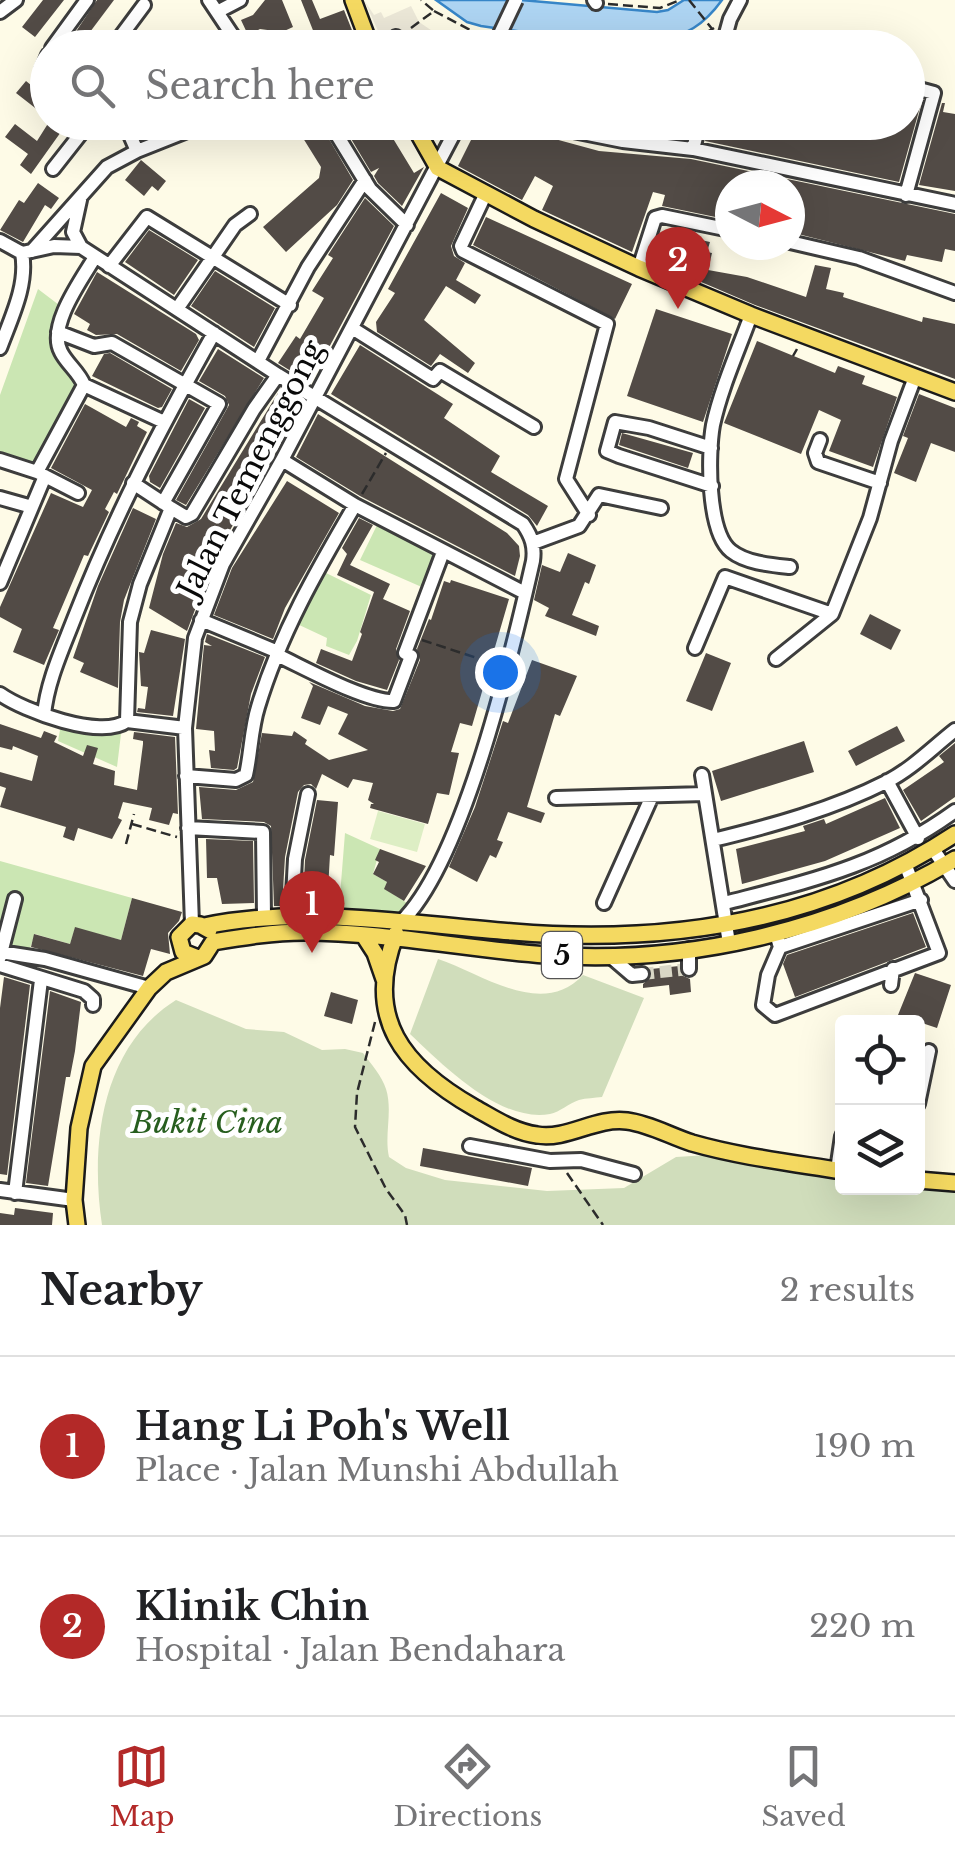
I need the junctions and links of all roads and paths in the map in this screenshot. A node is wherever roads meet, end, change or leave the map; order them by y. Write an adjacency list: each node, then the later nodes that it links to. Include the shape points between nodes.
1 (16, 0): 14 (street)
2 (87, 0): 17 (street)
3 (240, 0): 12 (street)
4 (353, 0): 20 (main road)
5 (421, 0): 13 (path)
6 (516, 0): 22 (street, bridge)
7 (680, 0): 10 (path, via 660,8)
8 (689, 0): 23 (path)
9 (740, 0): 25 (street)
10 (595, 1)
11 (144, 6): 18 (street)
12 (213, 6): 19 (street)
13 (434, 11): 16 (path); 21 (path)
14 (0, 12)
15 (720, 16): 24 (path)
16 (410, 28)
17 (65, 30)
18 (126, 30)
19 (228, 30)
20 (364, 30)
21 (470, 30)
22 (501, 30)
23 (714, 30)
24 (720, 30)
25 (724, 30)
26 (925, 91): 27 (street, via 934,93)
27 (925, 126)
28 (76, 140): 40 (street)
29 (134, 140): 38 (street)
30 (164, 140): 38 (street)
31 (339, 140): 41 (street)
32 (422, 140): 39 (main road)
33 (452, 140): 39 (street, Jalan Temenggong)
34 (618, 140): 37 (street)
35 (695, 140): 37 (street)
36 (921, 140): 44 (street)
37 (693, 149): 44 (street)
38 (136, 151): 42 (street)
39 (438, 168): 43 (main road); 47 (street, Jalan Temenggong)
40 (53, 169)
41 (364, 180): 47 (street); 58 (street)
42 (88, 184): 51 (street, via 74,218); 52 (street)
43 (486, 193): 56 (main road); 91 (street, via 462,250 607,324 566,479)
44 (906, 195): 45 (street)
45 (955, 204)
46 (250, 214): 54 (street)
47 (408, 225): 61 (street, Jalan Temenggong)
48 (715, 227): 56 (street, via 654,218)
49 (0, 241): 52 (street)
50 (805, 245): 57 (street)
51 (80, 248): 52 (street); 53 (street)
52 (26, 253): 64 (street)
53 (95, 257): 55 (street); 62 (street)
54 (211, 257): 55 (street, via 147,217); 58 (street); 59 (street)
55 (109, 266): 59 (street)
56 (639, 268): 60 (main road)
57 (955, 293)
58 (290, 305): 67 (street)
59 (177, 309): 63 (street)
60 (751, 315): 69 (main road); 78 (street)
61 (352, 328): 73 (street, Jalan Temenggong); 75 (street, via 433,379 440,371)
62 (58, 332): 70 (street, via 94,346 112,343); 71 (street, via 62,355)
63 (214, 333): 67 (street); 70 (street)
64 (0, 348)
65 (796, 349): 66 (path)
66 (793, 356)
67 (258, 362): 68 (street)
68 (278, 375): 73 (street); 88 (street, via 192,514)
69 (915, 377): 72 (main road); 82 (street)
70 (186, 384): 74 (street); 88 (street, via 219,404)
71 (84, 385): 74 (street); 81 (street)
72 (955, 392)
73 (314, 396): 77 (street); 80 (street, Jalan Temenggong)
74 (164, 422): 83 (street)
75 (534, 427)
76 (820, 440): 82 (street, via 818,462)
77 (392, 443): 87 (path); 92 (street, via 524,524)
78 (711, 448): 84 (street); 84 (street, via 616,422 607,451)
79 (0, 460): 81 (street)
80 (282, 460): 87 (street); 98 (street, Jalan Temenggong, via 223,564)
81 (41, 474): 85 (street); 89 (street)
82 (880, 483): 97 (street)
83 (133, 484): 88 (street); 105 (street, via 106,537)
84 (712, 486): 94 (street, via 721,539 732,552)
85 (78, 493)
86 (0, 498): 89 (street)
87 (356, 505): 93 (street); 101 (street)
88 (167, 506): 106 (street, via 130,622)
89 (32, 507): 95 (street)
90 (662, 508): 91 (street, via 599,495)
91 (589, 515): 92 (street, via 579,526)
92 (533, 542): 96 (street)
93 (442, 552): 96 (street); 99 (street)
94 (790, 567)
95 (0, 582)
96 (526, 594): 103 (street)
97 (832, 614): 100 (street, via 724,577); 102 (street)
98 (201, 620): 101 (street); 107 (street, Jalan Temenggong)
99 (411, 636): 101 (street, via 405,653 411,656 391,703); 103 (path)
100 (695, 648)
101 (277, 654): 110 (street, via 258,707 246,775)
102 (776, 659)
103 (507, 668): 135 (street, via 458,818 420,900)
104 (0, 694): 105 (street)
105 (44, 715): 106 (street, via 111,727)
106 (128, 721): 107 (street)
107 (184, 728): 110 (street, Jalan Temenggong)
108 (955, 730): 111 (street)
109 (702, 775): 113 (street)
110 (186, 776): 119 (street, Jalan Temenggong)
111 (888, 781): 121 (street); 122 (street)
112 (308, 794): 133 (street)
113 (705, 794): 114 (street); 122 (street)
114 (652, 796): 115 (street); 131 (street)
115 (556, 798)
116 (955, 811): 121 (street)
117 (134, 814): 118 (path)
118 (132, 824): 119 (path); 123 (path)
119 (183, 832): 134 (street, via 262,832); 137 (street, Jalan Temenggong)
120 (955, 834): 124 (main road, 5)
121 (918, 838): 132 (street, via 842,873)
122 (713, 840): 132 (street)
123 (126, 844)
124 (932, 849): 125 (street); 126 (main road, 5)
125 (950, 862): 127 (street); 128 (main road, 5)
126 (906, 866): 128 (street); 136 (main road, 5, via 808,904)
127 (955, 881)
128 (914, 883): 130 (street); 141 (main road, 5)
129 (15, 899): 145 (street)
130 (921, 900): 141 (street); 149 (street, via 939,953)
131 (604, 903)
132 (724, 903): 136 (street)
133 (292, 915): 134 (main road, 5); 135 (main road, 5)
134 (264, 917): 137 (main road, 5)
135 (401, 922): 136 (main road, 5, via 620,937); 139 (main road)
136 (727, 923): 143 (street)
137 (198, 925): 140 (main road, via 184,929); 142 (main road)
138 (364, 936): 139 (main road, 5); 142 (main road, 5, via 292,932); 152 (main road)
139 (394, 940): 146 (main road, 5); 152 (main road)
140 (179, 941): 147 (main road, via 183,952); 150 (main road)
141 (778, 941): 143 (main road, 5); 149 (street, via 763,1005 775,1015)
142 (213, 942): 147 (main road)
143 (730, 943): 144 (main road, 5)
144 (689, 950): 146 (main road, 5); 148 (street)
145 (0, 957): 153 (street); 155 (street, via 45,958)
146 (611, 957): 151 (street, via 632,975)
147 (198, 958): 150 (main road)
148 (689, 969)
149 (893, 969): 154 (street)
150 (166, 972): 155 (main road)
151 (642, 974)
152 (384, 978): 160 (main road, via 387,1022 416,1065 498,1121)
153 (41, 980): 156 (street, via 84,991); 168 (street)
154 (891, 985)
155 (149, 988): 169 (main road, via 93,1066 79,1128)
156 (93, 1005)
157 (376, 1021): 171 (path, via 357,1093 356,1127)
158 (929, 1051): 159 (street)
159 (925, 1070)
160 (548, 1136): 162 (street); 163 (main road, via 624,1121 692,1142)
161 (470, 1146): 162 (street)
162 (554, 1161): 164 (street, via 581,1160); 172 (path)
163 (835, 1169)
164 (634, 1174)
165 (925, 1181): 166 (main road)
166 (955, 1183)
167 (0, 1190): 168 (street)
168 (15, 1193): 169 (street)
169 (74, 1200): 170 (main road)
170 (77, 1225)
171 (407, 1225)
172 (603, 1225)

